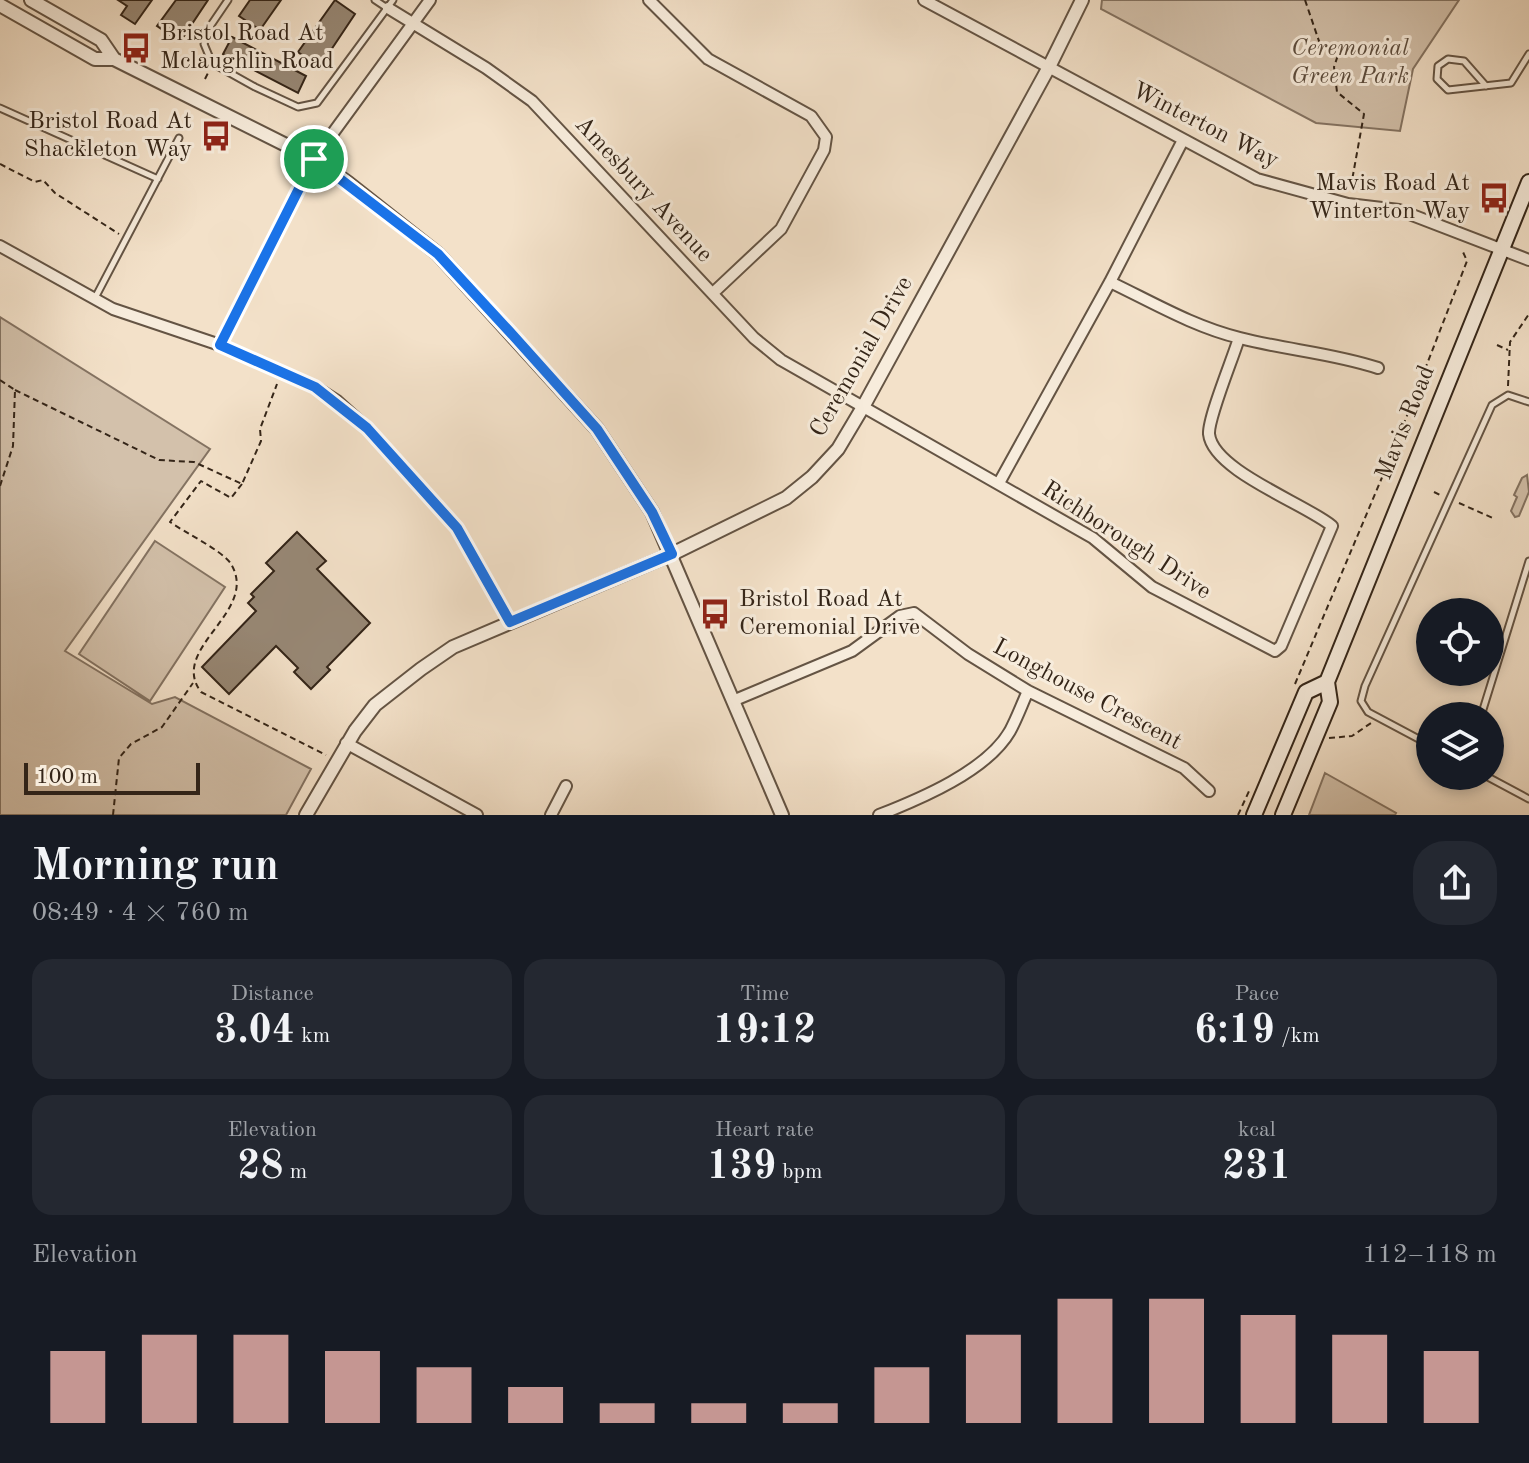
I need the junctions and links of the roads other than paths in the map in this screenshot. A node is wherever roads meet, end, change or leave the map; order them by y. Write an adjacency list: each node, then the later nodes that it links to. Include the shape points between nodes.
1 (31, 0): 12 (street, via 101,40)
2 (228, 0): 9 (lane, via 204,44 212,63 298,107 317,103)
3 (375, 0): 9 (lane)
4 (430, 0): 10 (street)
5 (649, 0): 25 (street, via 708,59 811,116 826,137 781,229)
6 (924, 0): 13 (street, Winterton Way)
7 (1082, 0): 13 (street, Ceremonial Drive)
8 (0, 2): 12 (street, via 95,59)
9 (390, 4): 10 (street, Amesbury Avenue)
10 (412, 25): 18 (street); 25 (street, Amesbury Avenue, via 532,101)
11 (1529, 54): 14 (lane, via 1511,83)
12 (114, 59): 18 (street)
13 (1049, 67): 17 (street, Winterton Way); 31 (street, Ceremonial Drive)
14 (1486, 86): 14 (lane, via 1464,61 1454,58 1438,66 1437,79 1448,90)
15 (0, 108): 19 (lane)
16 (179, 138): 19 (lane)
17 (1183, 140): 22 (street, Winterton Way, via 1257,179 1348,204 1399,210); 24 (street)
18 (314, 159): 28 (street); 33 (street, via 438,254 509,331 597,429 652,512)
19 (158, 179): 26 (lane)
20 (1529, 182): 22 (main road, Mavis Road)
21 (0, 246): 26 (street)
22 (1502, 249): 23 (street, Winterton Way); 36 (main road, Mavis Road)
23 (1529, 260)
24 (1110, 282): 27 (street); 32 (street)
25 (713, 293): 31 (street, Amesbury Avenue, via 781,360)
26 (95, 299): 28 (street)
27 (1239, 338): 29 (street); 32 (street, Richborough Drive, via 1210,428 1213,445 1257,484 1332,526 1275,651 1152,587 1105,547)
28 (220, 345): 35 (street, via 337,401 457,528)
29 (1378, 368)
30 (1529, 402): 40 (lane, via 1508,395 1492,405 1365,686 1361,701 1379,718)
31 (863, 407): 32 (street, Richborough Drive); 33 (street, Ceremonial Drive, via 838,449 795,491)
32 (999, 483)
33 (672, 554): 35 (street, Ceremonial Drive); 38 (street)
34 (1529, 561): 39 (lane)
35 (510, 622): 41 (street, Ceremonial Drive, via 453,647 421,669 375,705)
36 (1327, 682): 51 (main road, Mavis Road, via 1306,692); 52 (main road, Mavis Road, via 1330,702)
37 (1028, 691): 38 (street, Longhouse Crescent, via 924,619 905,613 852,651); 44 (street, Longhouse Crescent, via 1184,768); 50 (street, via 1009,733 994,750 935,791)
38 (735, 700): 49 (street)
39 (1485, 702)
40 (1416, 738)
41 (346, 743): 46 (street, Ceremonial Drive); 47 (street)
42 (566, 786): 48 (street)
43 (1504, 786): 45 (lane)
44 (1209, 791)
45 (1529, 799)
46 (306, 815)
47 (477, 815)
48 (551, 815)
49 (782, 815)
50 (879, 815)
51 (1254, 815)
52 (1283, 815)

